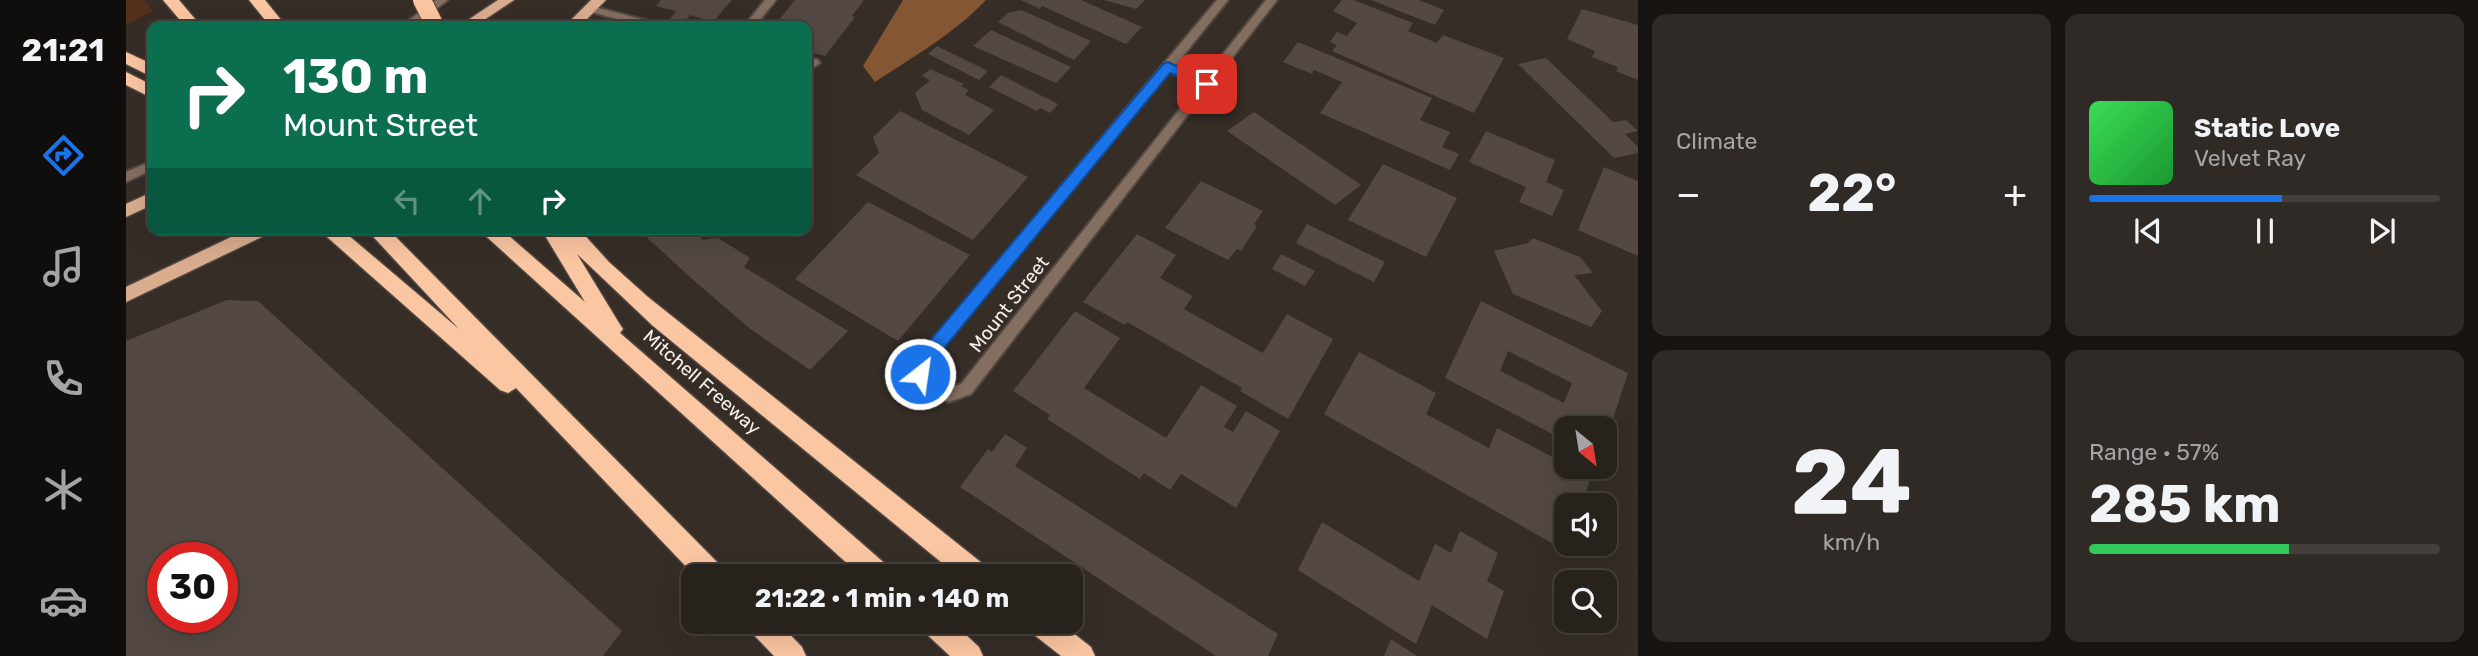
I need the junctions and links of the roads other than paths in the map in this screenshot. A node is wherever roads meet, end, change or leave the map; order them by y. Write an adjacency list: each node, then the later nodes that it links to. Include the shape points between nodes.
1 (171, 0): 11 (highway)
2 (422, 0): 14 (highway, bridge)
3 (432, 0): 15 (highway)
4 (443, 0): 13 (street)
5 (507, 0): 16 (main road)
6 (771, 0): 19 (street)
7 (1223, 0): 21 (street, Mount Street)
8 (1272, 0): 24 (street, Mount Street)
9 (257, 1): 12 (highway)
10 (595, 4): 17 (main road); 18 (street)
11 (189, 21)
12 (274, 21)
13 (413, 21)
14 (434, 21)
15 (436, 21)
16 (474, 21)
17 (577, 21)
18 (642, 21)
19 (753, 21)
20 (130, 59): 22 (highway)
21 (1168, 67): 24 (street); 24 (street, Mount Street, via 923,361 920,374 930,389 949,396 966,389)
22 (147, 68)
23 (126, 78): 25 (highway)
24 (1207, 84)
25 (147, 89)
26 (147, 167): 27 (street)
27 (126, 177)
28 (147, 200): 29 (main road)
29 (126, 211)
30 (251, 235): 35 (main road)
31 (336, 235): 36 (highway)
32 (381, 235): 36 (highway)
33 (495, 235): 37 (highway, Mitchell Freeway)
34 (570, 242): 37 (highway); 40 (highway)
35 (126, 295)
36 (459, 329): 38 (highway)
37 (624, 348): 39 (highway, Mitchell Freeway)
38 (701, 564)
39 (867, 564)
40 (963, 564)
41 (771, 634): 44 (highway)
42 (945, 634): 45 (highway)
43 (1054, 634): 46 (highway)
44 (793, 656)
45 (970, 656)
46 (1082, 656)

